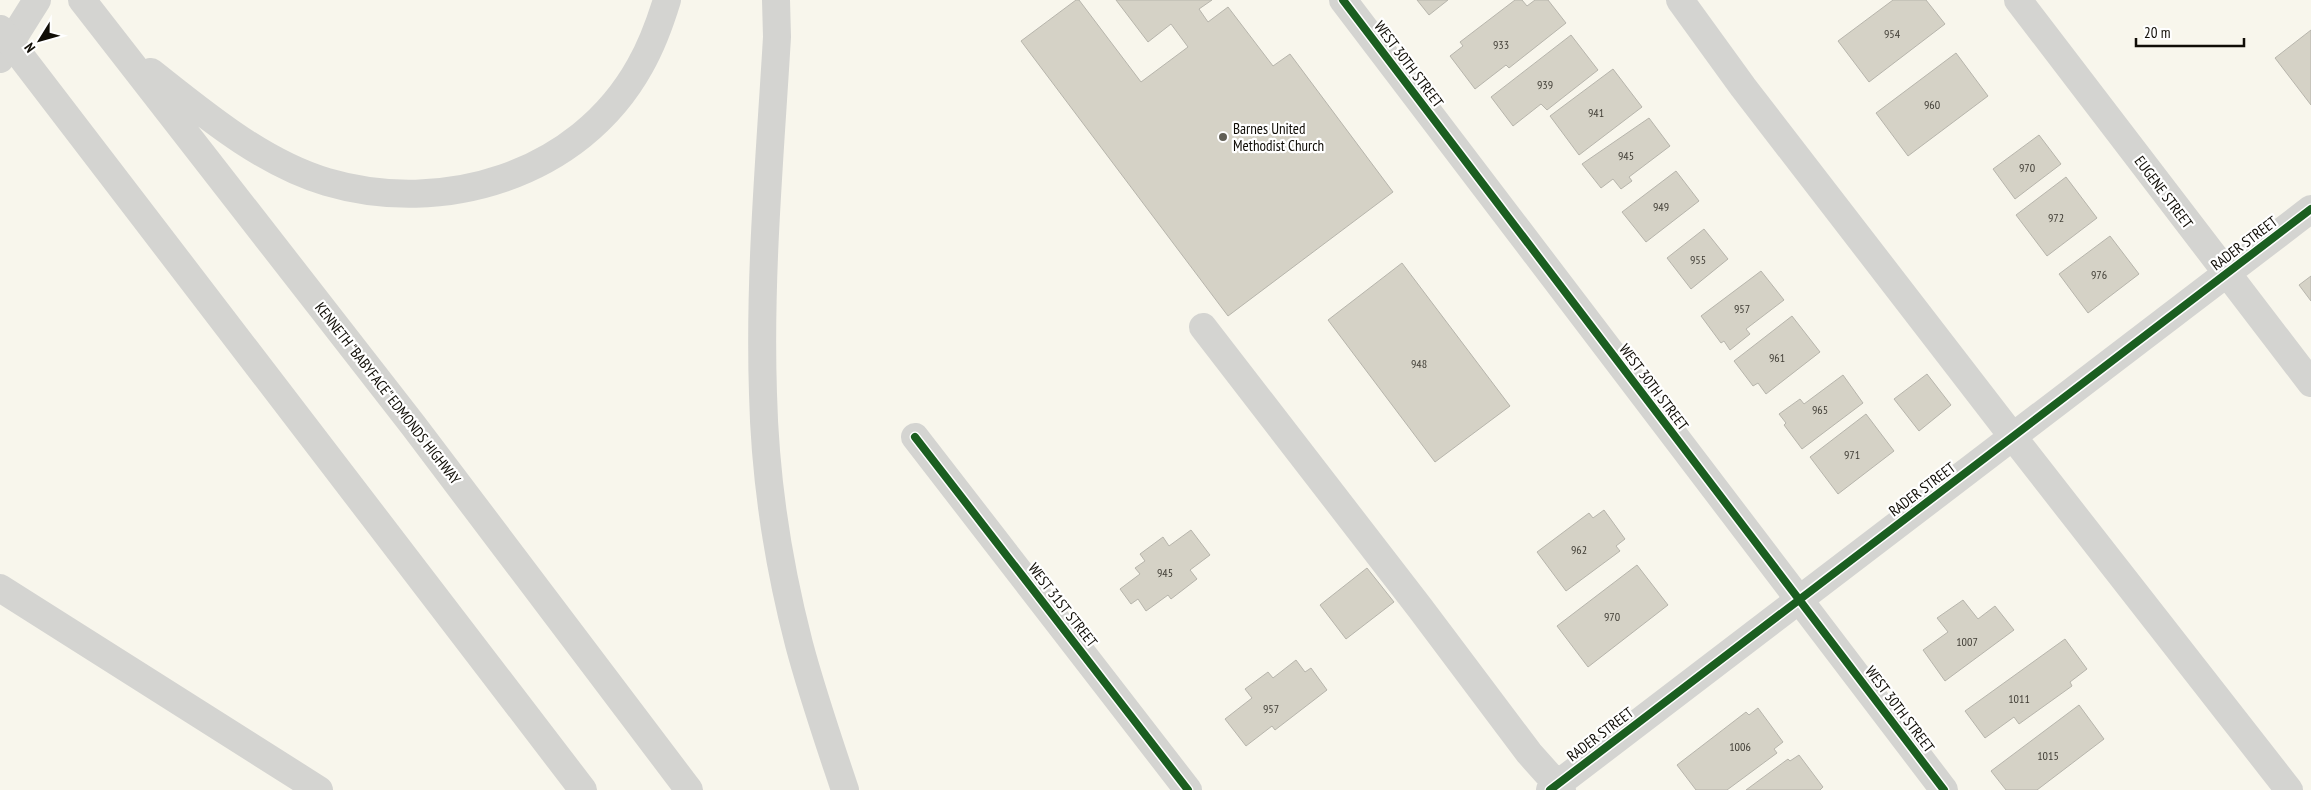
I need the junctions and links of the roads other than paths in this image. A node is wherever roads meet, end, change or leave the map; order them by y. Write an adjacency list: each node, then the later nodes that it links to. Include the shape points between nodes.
1 (38, 0): 10 (main road)
2 (82, 0): 9 (main road, KENNETH "BABYFACE" EDMONDS HIGHWAY)
3 (667, 0): 9 (main road, via 639,68 598,120 558,152 514,175 451,193 384,194 326,182 276,161 220,126)
4 (776, 0): 23 (main road, via 777,37 762,331 766,446 779,552 798,644)
5 (1343, 0): 18 (main road, WEST 30TH STREET)
6 (1680, 0): 16 (main road, via 1743,87)
7 (2018, 0): 12 (main road, EUGENE STREET)
8 (0, 29): 21 (main road)
9 (116, 44): 22 (main road, KENNETH "BABYFACE" EDMONDS HIGHWAY, via 413,425)
10 (0, 59)
11 (2311, 209): 12 (main road, RADER STREET)
12 (2227, 273): 14 (main road, EUGENE STREET); 16 (main road, RADER STREET)
13 (1203, 327): 19 (main road)
14 (2311, 383)
15 (915, 437): 24 (main road, WEST 31ST STREET)
16 (2013, 437): 18 (main road, RADER STREET); 26 (main road)
17 (0, 588): 20 (main road)
18 (1800, 600): 19 (main road, RADER STREET); 25 (main road, WEST 30TH STREET)
19 (1556, 788)
20 (319, 790)
21 (583, 790)
22 (689, 790)
23 (845, 790)
24 (1188, 790)
25 (1944, 790)
26 (2290, 790)

